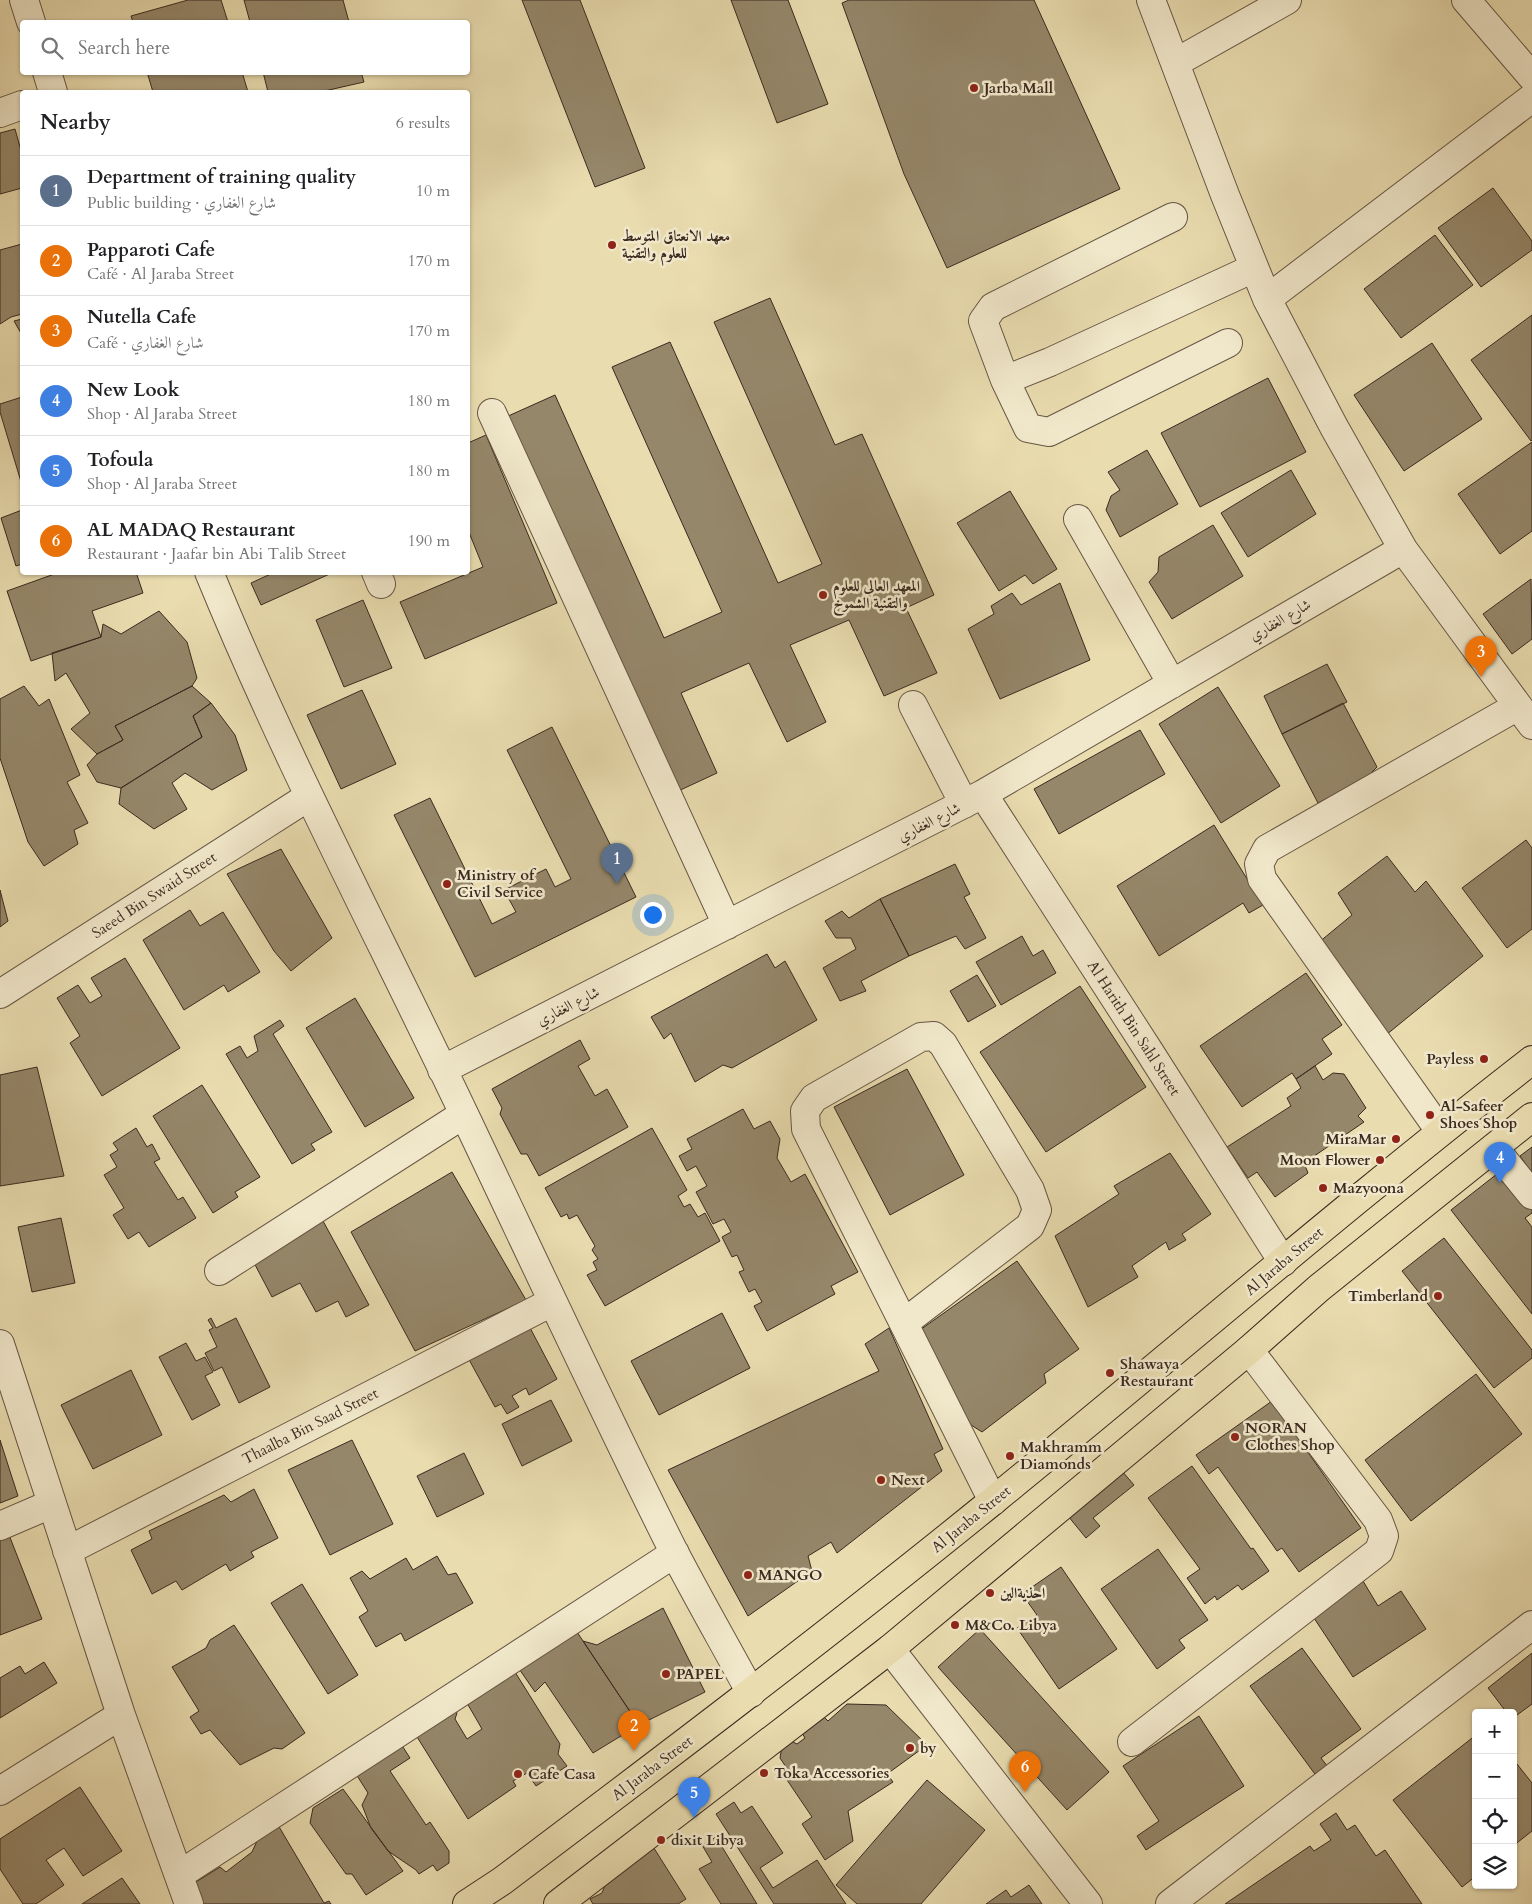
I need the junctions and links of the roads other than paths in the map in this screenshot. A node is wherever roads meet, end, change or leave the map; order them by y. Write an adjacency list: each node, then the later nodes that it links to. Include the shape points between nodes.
1 (24, 0): 6 (street)
2 (1151, 0): 7 (street)
3 (1286, 0): 5 (street)
4 (1466, 0): 9 (street)
5 (1258, 7): 7 (street)
6 (31, 20)
7 (1175, 63): 15 (street)
8 (48, 75): 10 (street)
9 (1532, 78)
10 (52, 90)
11 (1532, 98): 16 (street)
12 (20, 106): 13 (street)
13 (0, 113)
14 (1173, 217): 18 (street, via 993,307 983,321)
15 (1254, 268): 16 (street); 18 (street)
16 (1267, 299): 21 (street)
17 (1228, 343): 18 (street, via 1049,432 1028,428)
18 (1005, 380)
19 (492, 412): 28 (street)
20 (1078, 519): 23 (street)
21 (1402, 549): 23 (street, شارع الغفاري); 25 (street)
22 (210, 575): 26 (street)
23 (1172, 684): 27 (street, شارع الغفاري)
24 (913, 705): 27 (street, Al Harith Bin Sahl Street)
25 (1525, 716): 34 (street, via 1267,849 1259,864 1262,879)
26 (308, 797): 29 (street, Saeed Bin Swaid Street); 31 (street)
27 (974, 799): 28 (street, شارع الغفاري); 37 (street, Al Harith Bin Sahl Street, via 1154,1059)
28 (727, 925): 31 (street, شارع الغفاري)
29 (0, 994)
30 (1532, 1060): 34 (main road, Al Jaraba Street)
31 (442, 1070): 32 (street)
32 (464, 1114): 38 (street); 39 (street)
33 (1532, 1117): 35 (main road)
34 (1440, 1131): 37 (main road, Al Jaraba Street)
35 (1494, 1148): 36 (street); 42 (main road, via 1319,1288)
36 (1532, 1195)
37 (1283, 1262): 43 (main road, Al Jaraba Street)
38 (219, 1271)
39 (552, 1302): 46 (street, Thaalba Bin Saad Street); 47 (street)
40 (904, 1323): 40 (street, via 806,1129 804,1111 814,1098 922,1037 934,1036 943,1044 1030,1190 1037,1210 1030,1226); 43 (street)
41 (0, 1344): 44 (street)
42 (1250, 1350): 49 (main road); 52 (street, via 1378,1520 1384,1536 1379,1551)
43 (993, 1502): 50 (main road, Al Jaraba Street)
44 (51, 1504): 45 (street); 46 (street)
45 (0, 1526)
46 (67, 1550): 51 (street)
47 (675, 1553): 50 (street); 54 (street)
48 (1532, 1625): 59 (street)
49 (890, 1649): 57 (main road); 58 (street)
50 (751, 1693): 56 (main road, Al Jaraba Street)
51 (121, 1715): 53 (street); 54 (street)
52 (1132, 1742)
53 (0, 1791)
54 (179, 1875): 55 (street)
55 (188, 1904)
56 (467, 1904)
57 (558, 1904)
58 (1088, 1904)
59 (1170, 1904)

